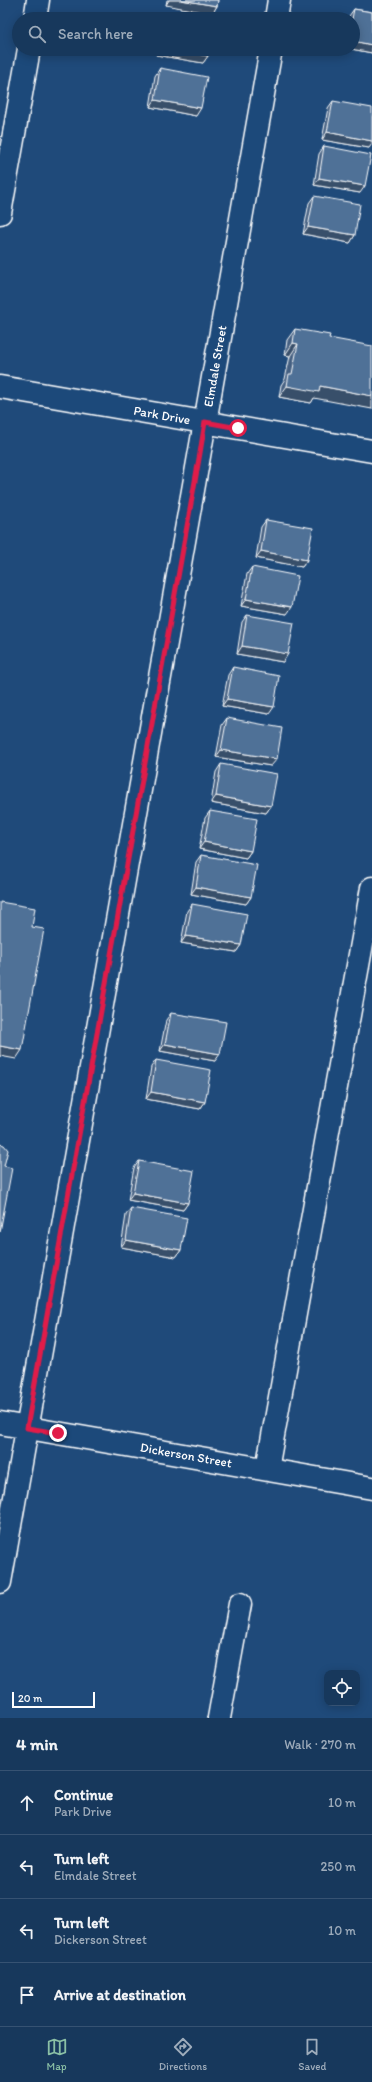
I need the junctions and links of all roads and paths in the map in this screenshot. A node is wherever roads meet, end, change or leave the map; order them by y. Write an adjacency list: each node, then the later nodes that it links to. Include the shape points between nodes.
1 (38, 0): 3 (street)
2 (280, 0): 4 (street)
3 (36, 12)
4 (277, 12)
5 (29, 56): 7 (street)
6 (270, 56): 9 (street, Elmdale Street)
7 (0, 213)
8 (0, 387): 9 (street, Park Drive)
9 (205, 422): 10 (street, Park Drive); 13 (street, Elmdale Street)
10 (372, 451)
11 (372, 888): 14 (street)
12 (0, 1423): 13 (street, Dickerson Street)
13 (27, 1428): 14 (street, Dickerson Street); 16 (street, Elmdale Street)
14 (267, 1469): 15 (street, Dickerson Street)
15 (372, 1488)
16 (0, 1582)
17 (240, 1604): 18 (street)
18 (219, 1718)

